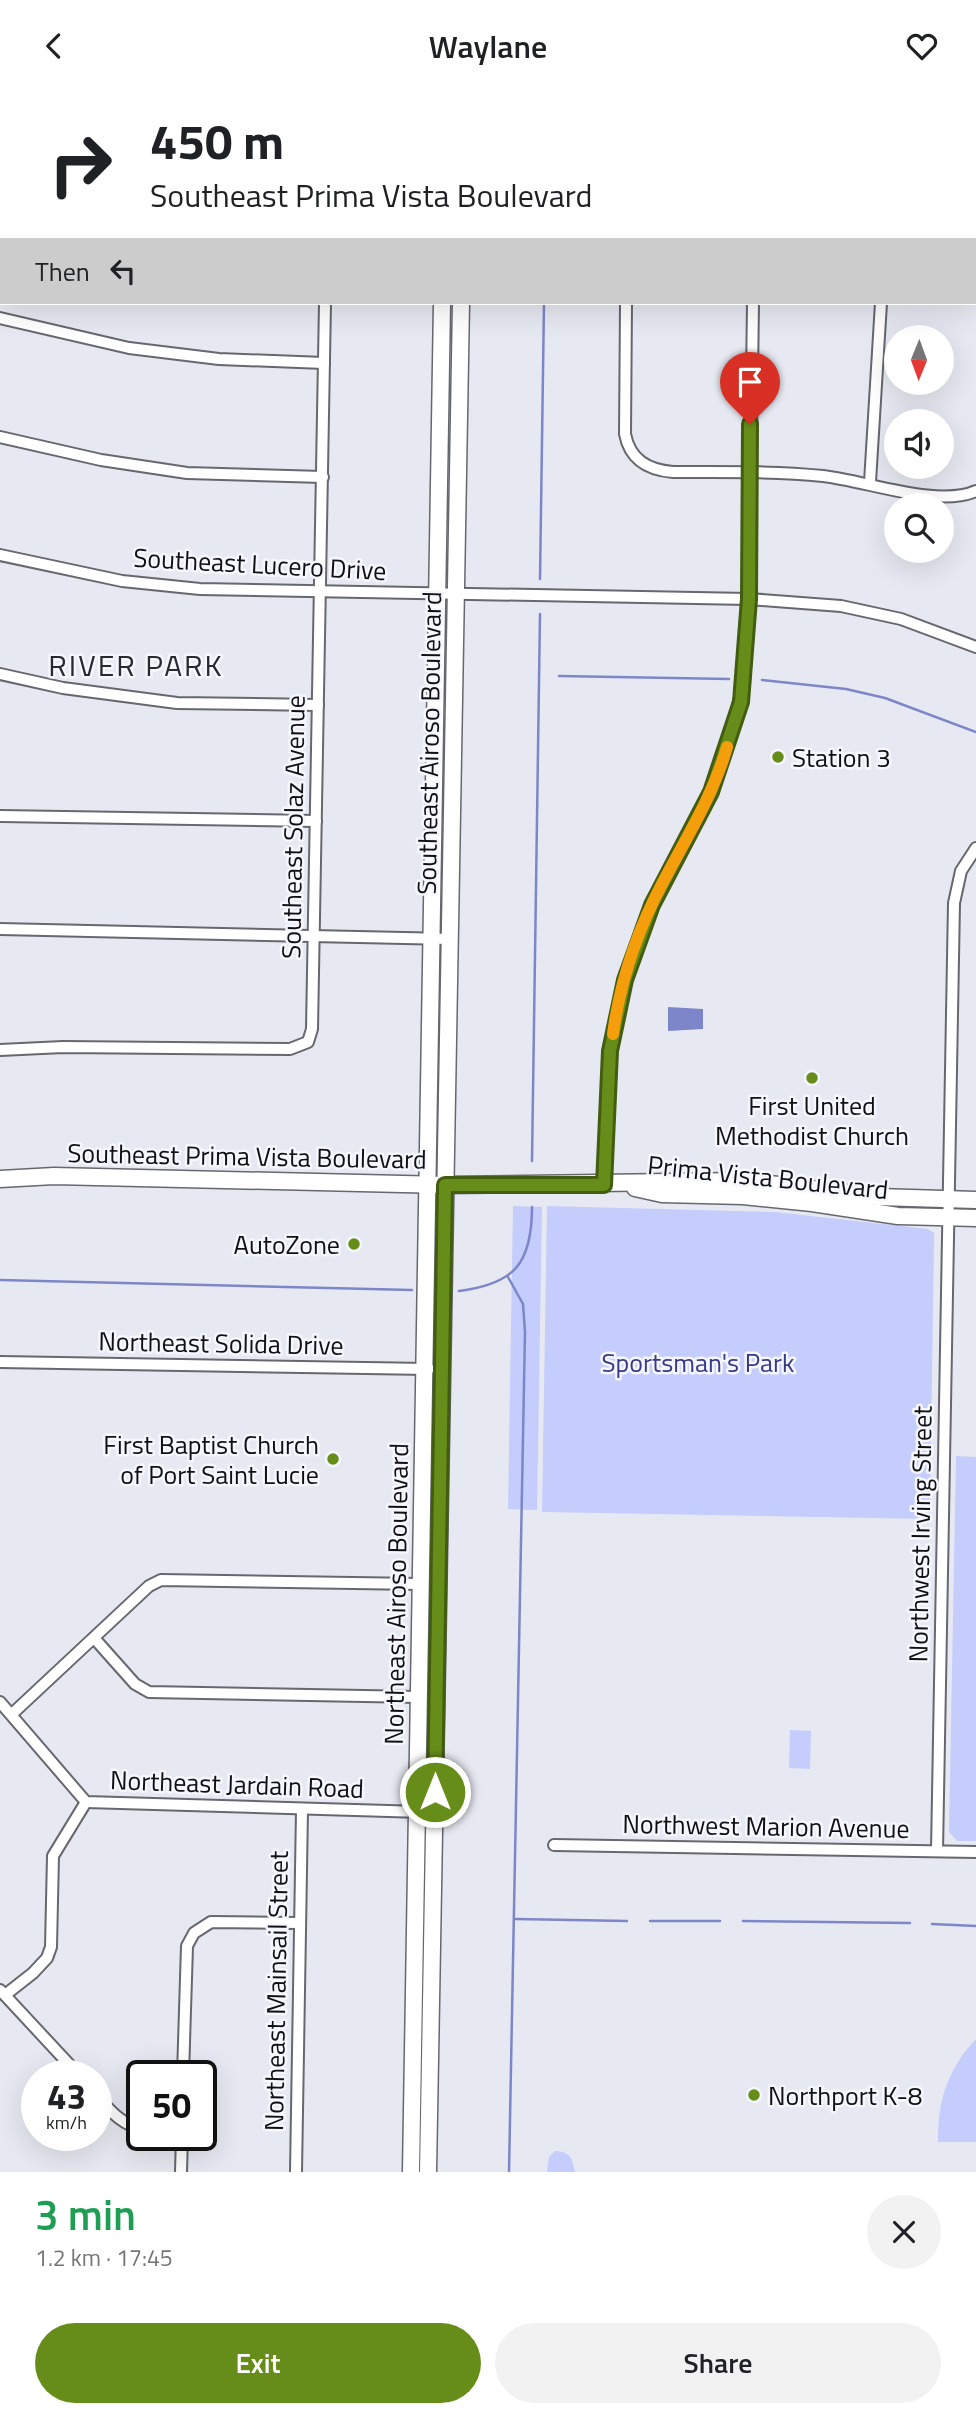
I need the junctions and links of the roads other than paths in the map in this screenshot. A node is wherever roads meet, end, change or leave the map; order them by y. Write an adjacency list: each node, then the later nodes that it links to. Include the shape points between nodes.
1 (325, 305): 8 (street, Southeast Solaz Avenue)
2 (442, 305): 9 (main road, Southeast Airoso Boulevard)
3 (461, 305): 10 (main road, Southeast Airoso Boulevard)
4 (626, 305): 12 (street, via 624,425 632,454 660,471)
5 (753, 305): 12 (street)
6 (881, 305): 14 (street)
7 (0, 318): 8 (street, via 129,348 219,359)
8 (324, 363): 13 (street, Southeast Solaz Avenue)
9 (440, 429): 10 (main road); 18 (main road, Southeast Airoso Boulevard)
10 (459, 430): 19 (main road, Southeast Airoso Boulevard)
11 (0, 437): 13 (street, via 187,473)
12 (749, 472): 14 (street); 20 (street)
13 (323, 477): 17 (street, Southeast Solaz Avenue)
14 (870, 482): 15 (street, via 928,498)
15 (976, 491)
16 (0, 555): 17 (street, Southeast Lucero Drive, via 122,581 200,590)
17 (321, 594): 18 (street, Southeast Lucero Drive); 23 (street, Southeast Solaz Avenue)
18 (438, 594): 19 (street, Southeast Lucero Drive); 24 (main road, Southeast Airoso Boulevard)
19 (457, 594): 20 (street, Southeast Lucero Drive); 25 (main road, Southeast Airoso Boulevard)
20 (749, 599): 21 (street, Southeast Lucero Drive, via 841,606 901,619); 36 (street, via 744,682 725,755 697,823 652,905 615,1015 607,1090)
21 (976, 647)
22 (0, 674): 23 (street, via 62,688 177,703)
23 (318, 705): 27 (street, Southeast Solaz Avenue)
24 (435, 763): 25 (main road); 31 (main road, Southeast Airoso Boulevard)
25 (453, 763): 32 (main road, Southeast Airoso Boulevard)
26 (0, 816): 27 (street)
27 (316, 821): 30 (street, Southeast Solaz Avenue)
28 (976, 848): 37 (street, Northwest Irving Street, via 961,871 954,903)
29 (0, 929): 30 (street)
30 (314, 937): 31 (street); 33 (street, Southeast Solaz Avenue, via 312,1029 307,1042 290,1049)
31 (432, 938): 32 (street); 35 (main road, Southeast Airoso Boulevard)
32 (450, 939): 35 (main road, Southeast Airoso Boulevard)
33 (0, 1050)
34 (0, 1179): 35 (main road, Southeast Prima Vista Boulevard, via 54,1176)
35 (437, 1185): 36 (main road, Southeast Prima Vista Boulevard); 42 (main road, Northeast Airoso Boulevard); 43 (main road, Northeast Airoso Boulevard)
36 (612, 1185): 37 (main road, Prima Vista Boulevard, via 664,1180 757,1181 878,1197); 39 (main road, Prima Vista Boulevard, via 662,1194 746,1196 898,1216)
37 (948, 1199): 38 (main road, Prima Vista Boulevard); 39 (street, Northwest Irving Street)
38 (976, 1200)
39 (948, 1217): 40 (main road, Prima Vista Boulevard); 54 (street, Northwest Irving Street)
40 (976, 1217)
41 (0, 1362): 42 (street, Northeast Solida Drive)
42 (425, 1369): 43 (street, Northeast Solida Drive); 44 (main road, Northeast Airoso Boulevard)
43 (442, 1369): 52 (main road, Northeast Airoso Boulevard)
44 (419, 1584): 45 (street, via 168,1578 149,1586); 46 (main road, Northeast Airoso Boulevard)
45 (94, 1639): 46 (street, via 135,1684 149,1692); 48 (street)
46 (419, 1697): 51 (main road, Northeast Airoso Boulevard)
47 (0, 1702): 48 (street, Northeast Jardain Road)
48 (12, 1714): 49 (street, Northeast Jardain Road)
49 (86, 1802): 50 (street, Northeast Jardain Road); 57 (street, via 53,1856 47,1958)
50 (302, 1810): 51 (street, Northeast Jardain Road); 56 (street, Northeast Mainsail Street)
51 (418, 1812): 52 (street, Northeast Jardain Road); 63 (main road, Northeast Airoso Boulevard)
52 (435, 1812): 64 (main road, Northeast Airoso Boulevard)
53 (554, 1845): 54 (street, Northwest Marion Avenue)
54 (937, 1851): 55 (street, Northwest Marion Avenue)
55 (976, 1852)
56 (299, 1923): 59 (street, via 211,1922 194,1933 187,1946); 62 (street, Northeast Mainsail Street)
57 (3, 1992): 58 (street)
58 (65, 2060)
59 (183, 2060)
60 (182, 2151): 61 (street)
61 (181, 2172)
62 (296, 2172)
63 (411, 2172)
64 (428, 2172)

